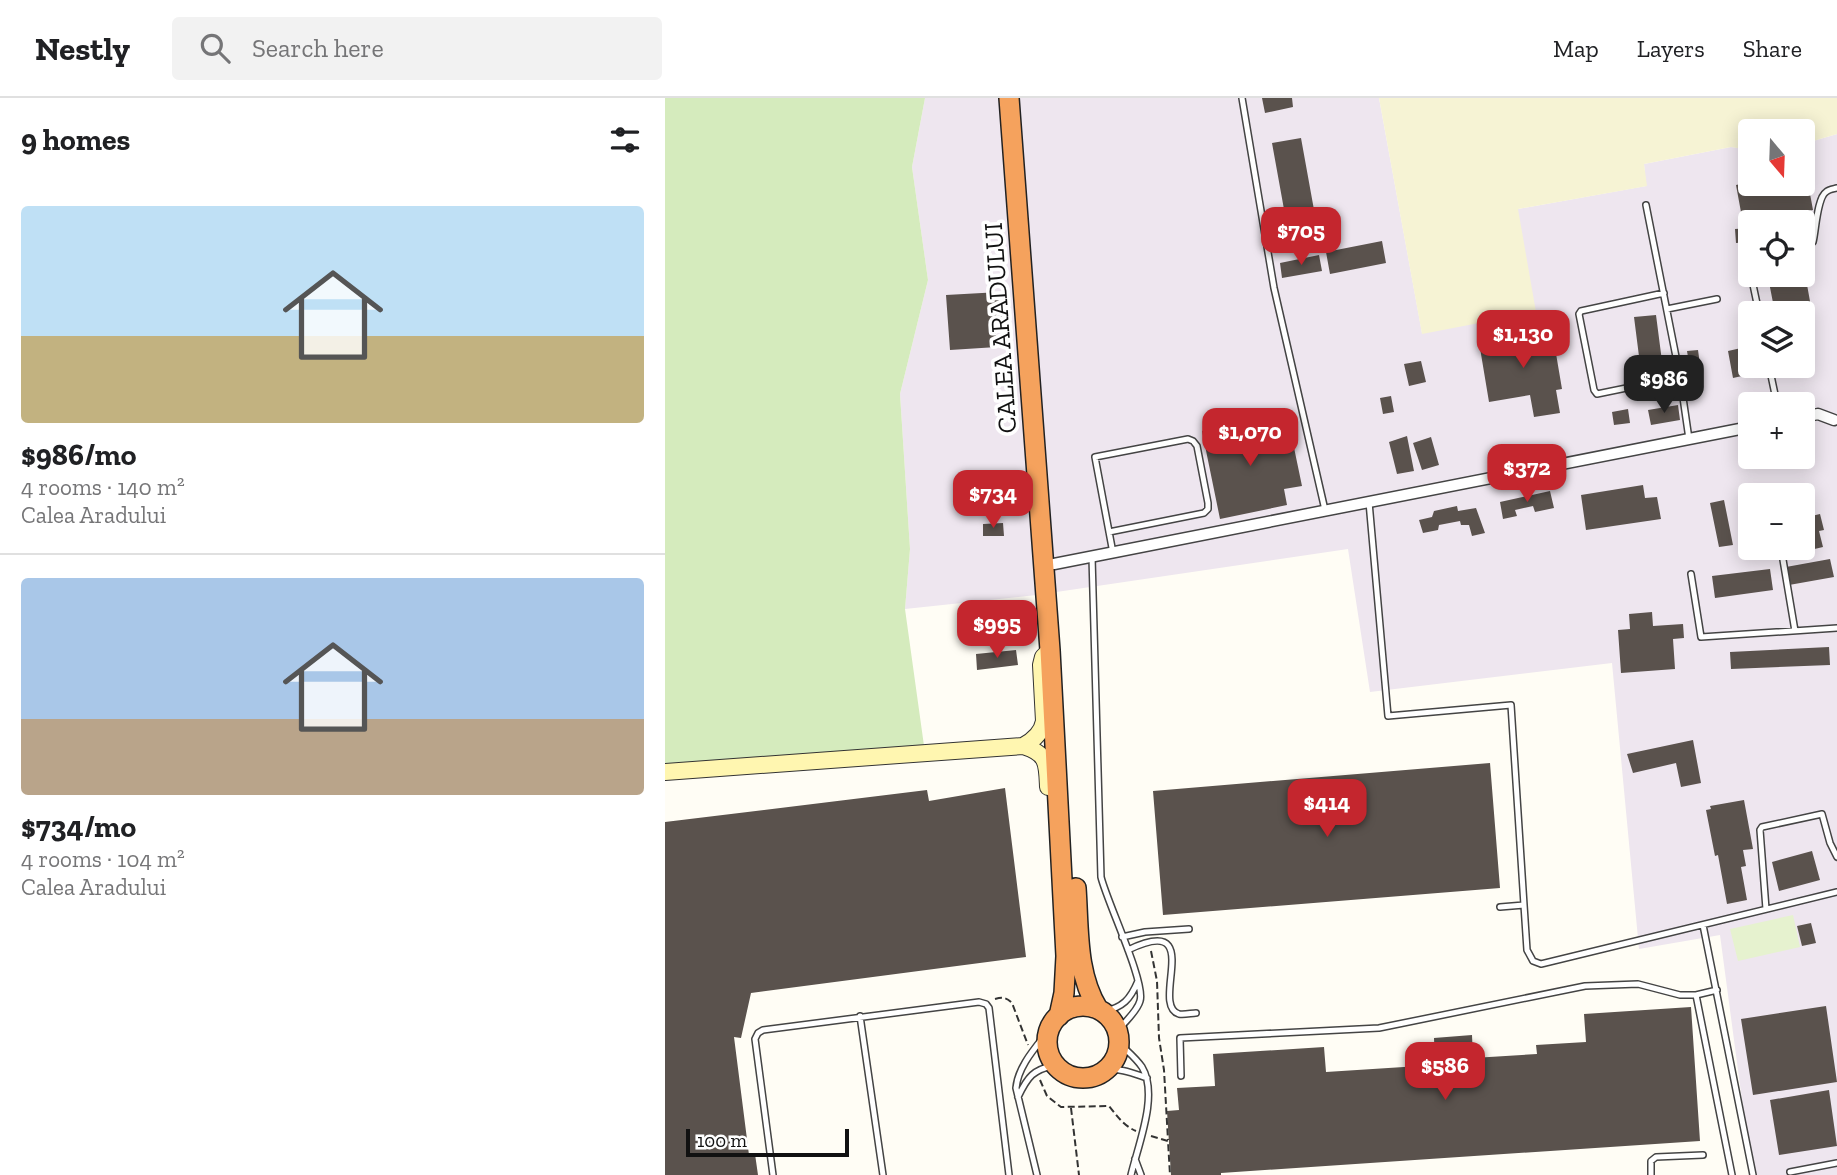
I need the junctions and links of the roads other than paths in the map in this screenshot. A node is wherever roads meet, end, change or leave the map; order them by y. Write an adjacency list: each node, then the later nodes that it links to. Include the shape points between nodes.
1 (1009, 98): 25 (highway, CALEA ARADULUI)
2 (1021, 98): 21 (highway, CALEA ARADULUI)
3 (1242, 98): 16 (lane, via 1274,288)
4 (1837, 188): 6 (lane, via 1823,194)
5 (1646, 205): 7 (lane)
6 (1815, 230)
7 (1664, 293): 9 (lane); 10 (lane, via 1579,314 1597,394)
8 (1717, 299): 9 (lane)
9 (1667, 309): 10 (lane)
10 (1680, 377): 14 (lane)
11 (1815, 415): 12 (street)
12 (1836, 422)
13 (1738, 429): 14 (street)
14 (1689, 439): 15 (street)
15 (1369, 502): 16 (street); 31 (lane, via 1388,716 1511,705)
16 (1325, 511): 18 (street)
17 (1109, 532): 17 (lane, via 1095,457 1193,441 1208,509); 18 (lane)
18 (1114, 552): 19 (street)
19 (1092, 557): 21 (street); 36 (lane, via 1100,865 1104,892)
20 (1783, 560): 24 (lane)
21 (1054, 564): 41 (highway, CALEA ARADULUI, via 1080,954 1088,993)
22 (1691, 574): 24 (lane, via 1701,637)
23 (1837, 628): 24 (lane)
24 (1795, 631)
25 (1049, 650): 26 (street, via 1041,665 1043,728); 28 (highway, CALEA ARADULUI)
26 (1023, 746): 27 (street); 28 (street, via 1046,762 1050,817)
27 (665, 772)
28 (1060, 839): 44 (highway, CALEA ARADULUI, via 1066,956 1064,993)
29 (1837, 857): 33 (lane, via 1822,814 1762,827)
30 (1837, 892): 33 (lane)
31 (1524, 905): 32 (lane); 34 (lane, via 1527,950 1533,961 1541,964)
32 (1500, 907)
33 (1766, 909): 34 (lane)
34 (1703, 925): 39 (lane)
35 (1189, 929): 36 (lane)
36 (1122, 937): 37 (lane)
37 (1128, 950): 38 (lane); 42 (lane, via 1148,942 1164,943 1171,949 1170,1002 1179,1014)
38 (1138, 981): 41 (lane, via 1124,1004); 45 (lane, via 1141,999)
39 (1717, 990): 40 (lane); 63 (lane)
40 (1696, 995): 48 (lane, via 1638,984 1585,986 1379,1028 1180,1038); 62 (lane)
41 (1100, 1011): 44 (highway, via 1077,1007); 45 (highway, CALEA ARADULUI, via 1109,1017)
42 (1196, 1013)
43 (860, 1016): 55 (lane, via 758,1033 755,1039); 56 (lane); 57 (lane, via 986,1004)
44 (1054, 1023): 46 (highway, CALEA ARADULUI, via 1047,1047); 50 (lane, via 1017,1078)
45 (1118, 1037): 47 (highway, via 1117,1054); 49 (lane)
46 (1055, 1065): 47 (highway, via 1081,1078); 50 (lane, via 1036,1071)
47 (1105, 1070): 49 (lane, via 1129,1071)
48 (1181, 1076)
49 (1147, 1078): 52 (lane, via 1149,1102)
50 (1019, 1097): 58 (lane)
51 (1703, 1155): 61 (lane, via 1656,1157 1651,1161)
52 (1135, 1159): 59 (lane); 60 (lane)
53 (1837, 1163): 54 (lane)
54 (1790, 1172)
55 (773, 1175)
56 (883, 1175)
57 (1009, 1175)
58 (1037, 1175)
59 (1131, 1175)
60 (1142, 1175)
61 (1651, 1175)
62 (1732, 1175)
63 (1753, 1175)

